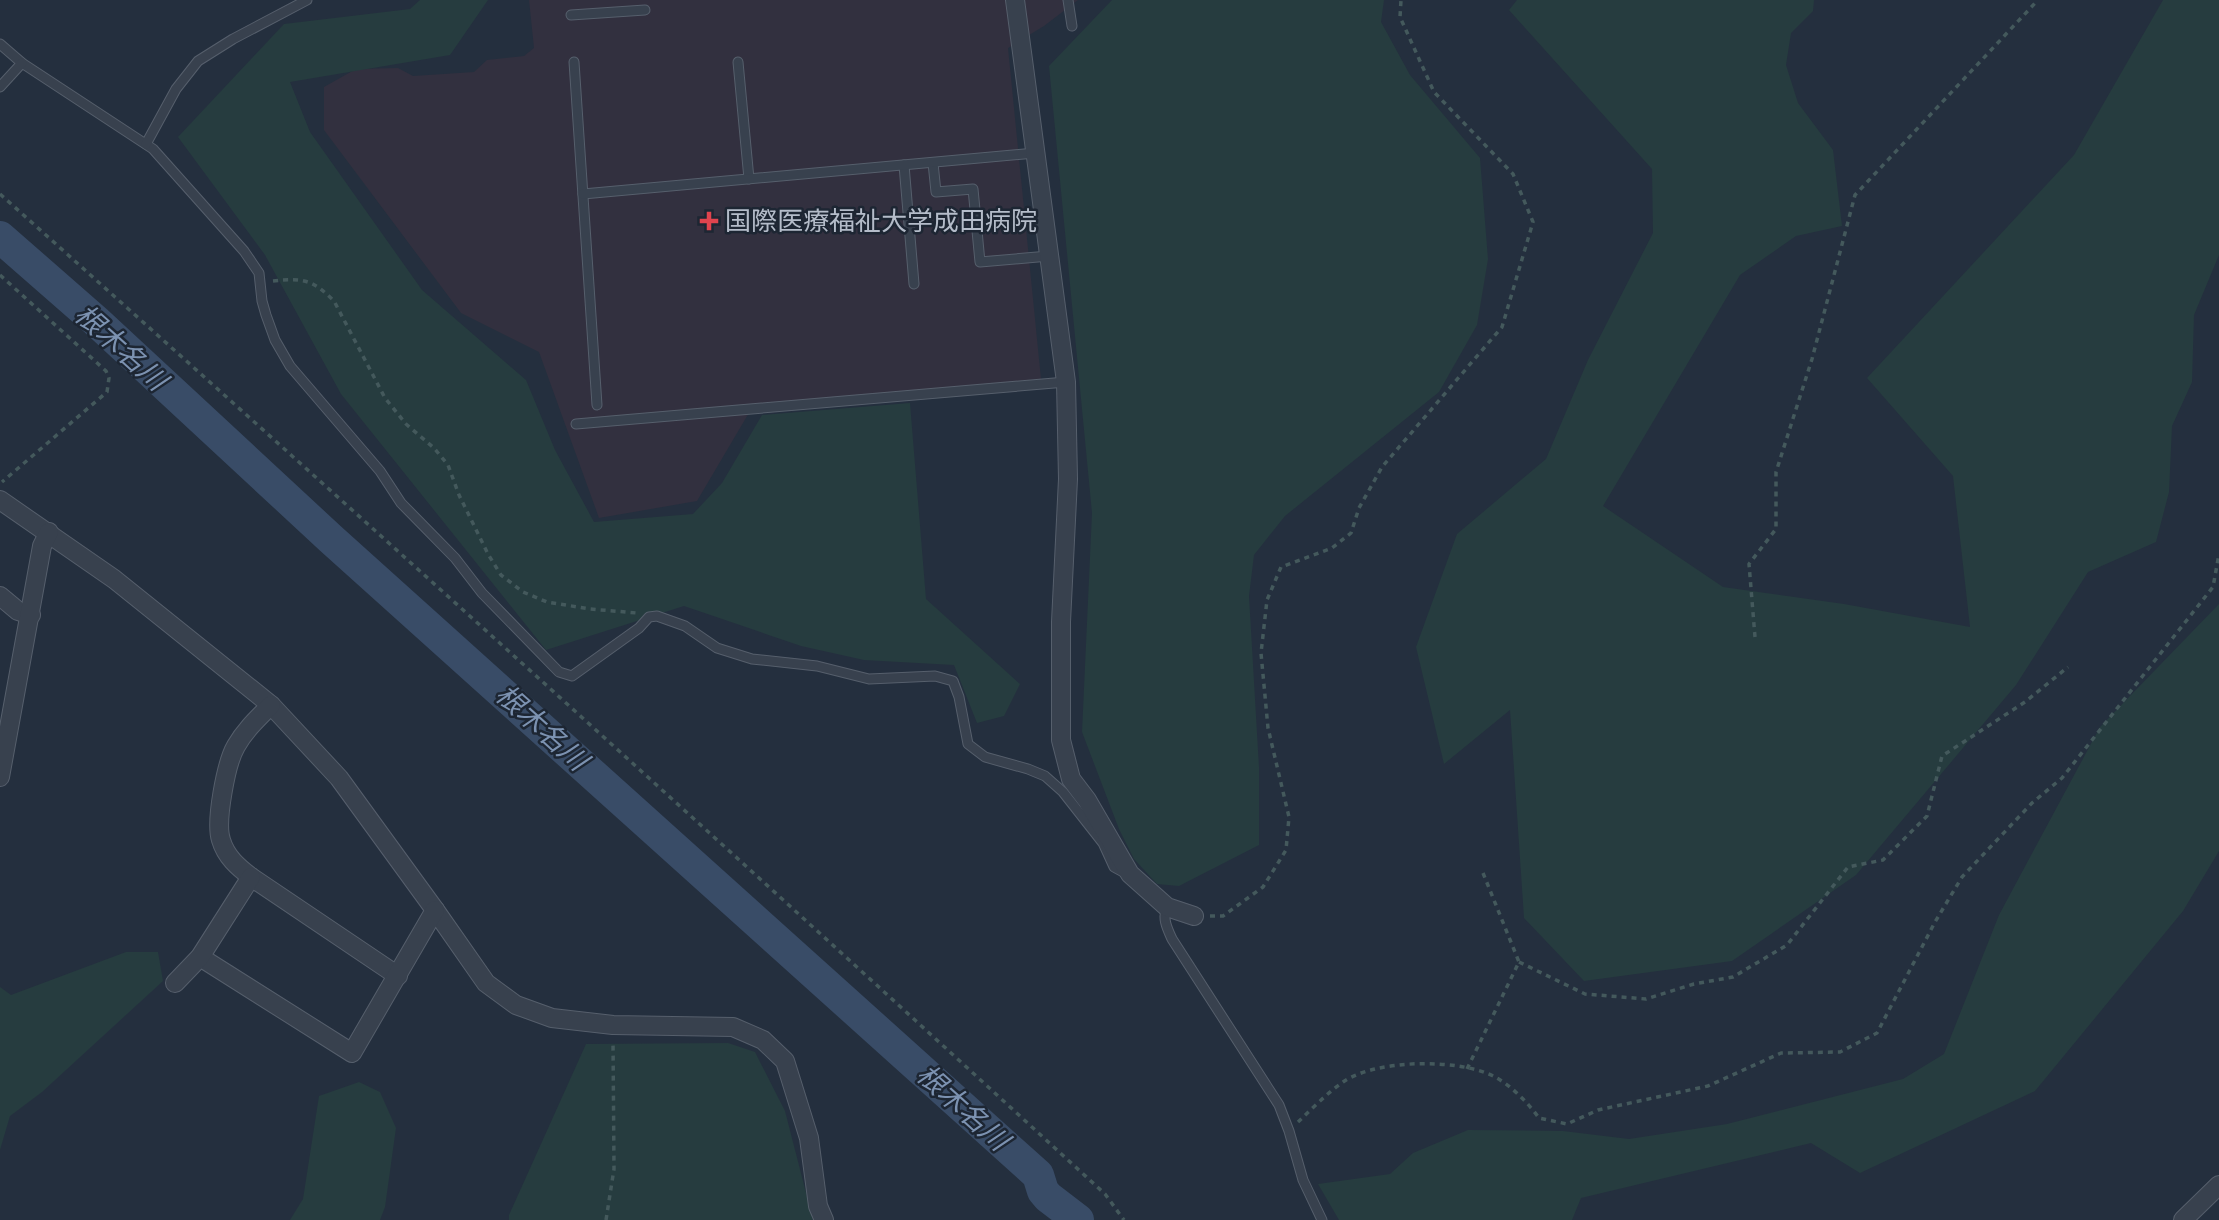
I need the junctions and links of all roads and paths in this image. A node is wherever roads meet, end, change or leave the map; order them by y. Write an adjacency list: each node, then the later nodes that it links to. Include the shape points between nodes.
1 (307, 0): 14 (lane, via 198,61 176,89)
2 (1015, 0): 15 (street)
3 (1068, 0): 8 (lane)
4 (1401, 0): 44 (path, via 1400,17 1434,92 1513,174 1533,222 1502,327 1382,467 1351,533 1332,548 1281,567 1267,600 1261,653 1268,728 1289,817 1286,850 1263,887 1223,916)
5 (2038, 0): 35 (path, via 1855,195 1812,359 1776,472 1776,529 1749,564)
6 (645, 10): 7 (lane)
7 (571, 15)
8 (1072, 26)
9 (0, 44): 12 (lane)
10 (574, 62): 20 (lane)
11 (738, 62): 18 (lane)
12 (22, 63): 13 (lane); 14 (lane)
13 (0, 87)
14 (146, 144): 23 (lane, via 255,263)
15 (1035, 153): 16 (lane); 21 (street)
16 (933, 163): 17 (lane); 21 (lane, via 936,192 973,189 980,262)
17 (904, 165): 18 (lane); 24 (lane)
18 (750, 179): 20 (lane)
19 (0, 194): 55 (path, via 922,1026 1105,1194)
20 (583, 194): 26 (lane)
21 (1049, 256): 25 (street)
22 (0, 275): 28 (path, via 106,371 109,385 107,392)
23 (260, 283): 34 (path, via 300,278 322,289 334,302 385,398 448,465 501,575 523,592 547,602); 34 (lane, via 271,327 290,366 380,471 401,503 559,672 572,676 579,672)
24 (915, 284)
25 (1066, 382): 27 (lane); 40 (street, via 1069,480 1061,622 1061,740 1071,779)
26 (597, 405)
27 (576, 424)
28 (0, 484)
29 (0, 500): 30 (street)
30 (49, 532): 33 (street, via 42,546); 37 (street)
31 (2219, 554): 50 (path, via 2213,587 2062,778 1962,877 1877,1033 1840,1052 1781,1053 1708,1086 1598,1110 1567,1124 1539,1118 1496,1077)
32 (0, 596): 33 (street, via 18,611)
33 (31, 614): 38 (street)
34 (649, 617): 40 (lane, via 685,626 717,648 752,659 817,666 869,679 935,676 953,681 968,744 985,757 1045,776 1103,844 1114,867)
35 (1755, 637)
36 (2068, 667): 46 (path, via 2025,702 1942,756 1927,816 1883,860 1848,867 1787,945 1733,977 1646,999 1585,993)
37 (271, 705): 41 (street, via 235,747 227,765 221,807 224,848); 43 (street, via 339,778)
38 (0, 777)
39 (1483, 873): 46 (path)
40 (1129, 874): 42 (street)
41 (251, 877): 45 (street); 47 (street)
42 (1167, 907): 44 (street); 51 (lane, via 1166,927 1172,939 1279,1105)
43 (435, 910): 47 (street); 49 (street, via 486,983 516,1005 552,1018)
44 (1194, 916)
45 (200, 957): 47 (street, via 352,1053); 48 (street)
46 (1519, 962): 50 (path)
47 (398, 976)
48 (175, 983)
49 (613, 1025): 53 (path, via 614,1169); 54 (street, via 733,1027 763,1040 785,1061 809,1138)
50 (1467, 1069): 51 (path, via 1452,1064 1386,1066 1344,1081)
51 (1289, 1131): 56 (lane, via 1303,1180)
52 (2219, 1185): 57 (street)
53 (607, 1220)
54 (824, 1220)
55 (1124, 1220)
56 (1322, 1220)
57 (2183, 1220)

